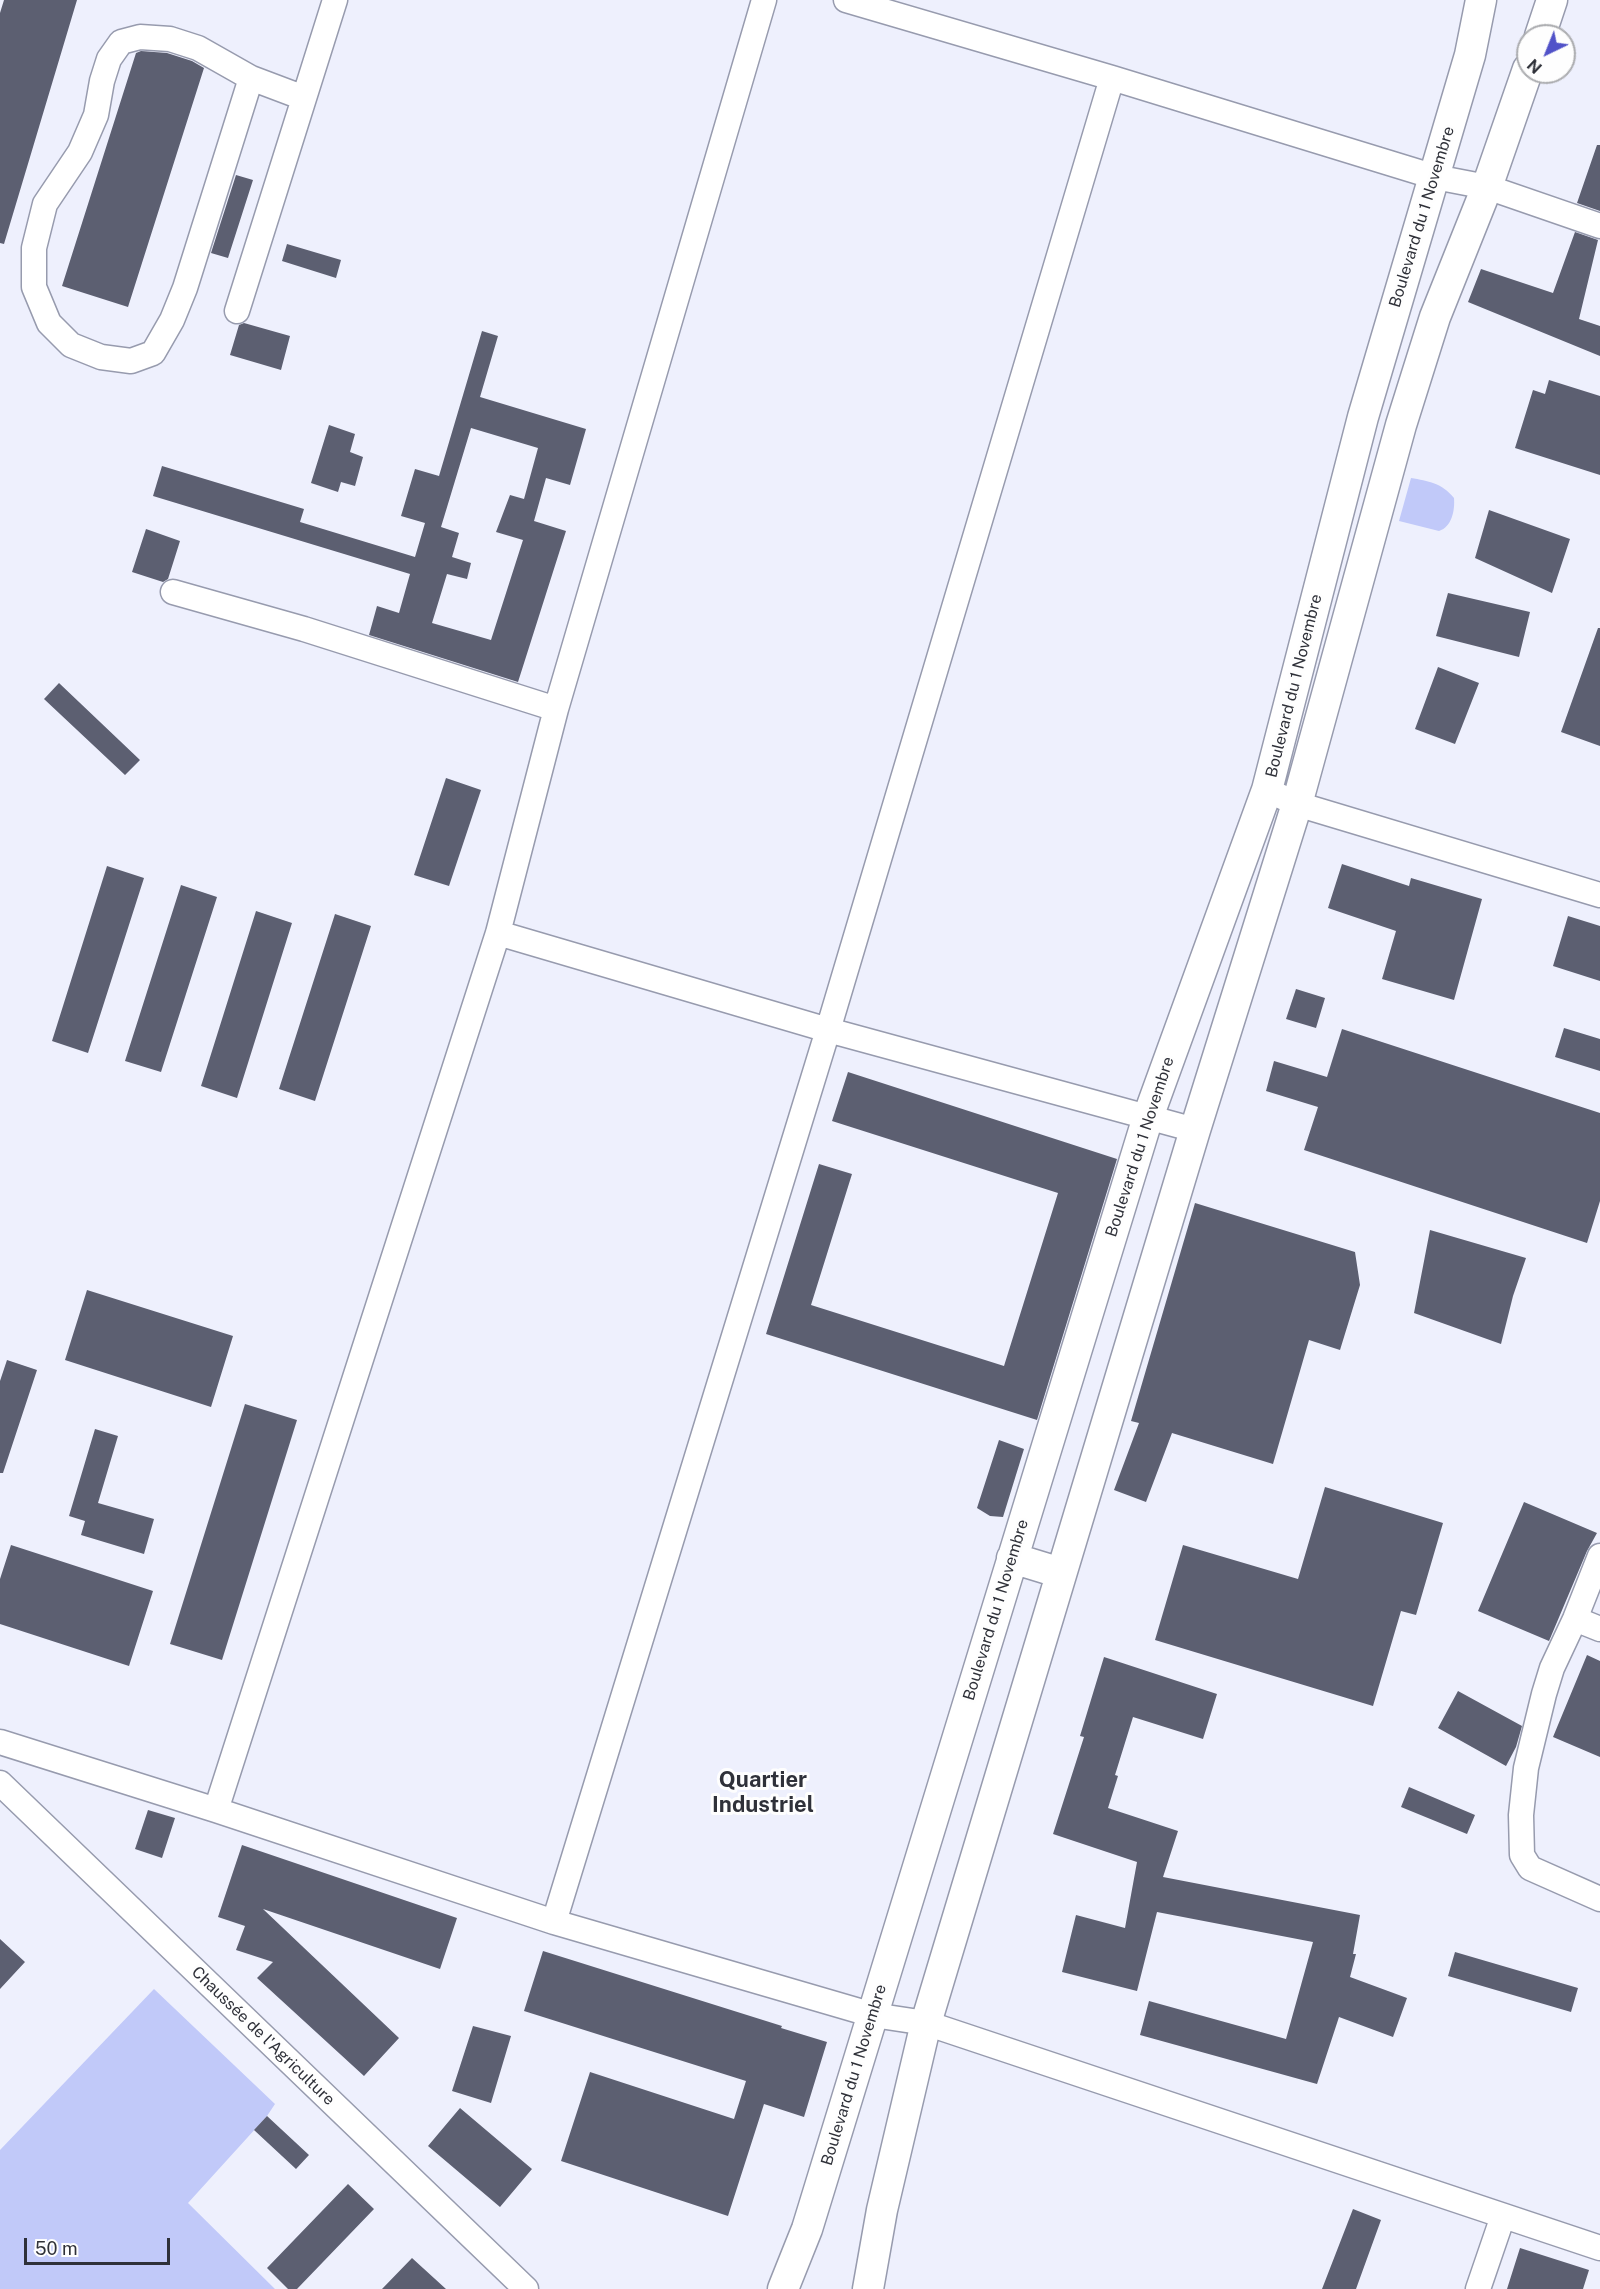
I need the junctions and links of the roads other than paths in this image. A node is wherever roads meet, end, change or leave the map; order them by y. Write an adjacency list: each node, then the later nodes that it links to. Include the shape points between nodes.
1 (335, 0): 10 (street)
2 (764, 0): 18 (street)
3 (846, 0): 8 (street)
4 (1481, 0): 11 (main road, Boulevard du 1 Novembre, via 1470,55)
5 (1552, 0): 6 (main road)
6 (1544, 24)
7 (251, 78): 7 (street, via 185,288 153,353 131,361 101,357 71,345 50,323 34,287 34,248 45,204 80,152 96,116 109,59 121,42 140,37 170,39 198,48); 10 (street)
8 (1112, 78): 11 (street); 23 (street)
9 (1523, 84): 12 (main road, Boulevard du 1 Novembre)
10 (304, 98): 14 (street)
11 (1435, 177): 12 (street); 15 (main road, Boulevard du 1 Novembre)
12 (1487, 187): 13 (street); 16 (main road, Boulevard du 1 Novembre, via 1435,316)
13 (1600, 226)
14 (237, 311)
15 (1363, 417): 16 (main road); 19 (main road, Boulevard du 1 Novembre)
16 (1401, 425): 20 (main road, Boulevard du 1 Novembre)
17 (173, 592): 18 (street)
18 (556, 709): 22 (street)
19 (1267, 790): 20 (street); 24 (main road, Boulevard du 1 Novembre)
20 (1297, 804): 21 (street); 25 (main road, Boulevard du 1 Novembre)
21 (1600, 895)
22 (498, 933): 23 (street); 33 (street)
23 (828, 1030): 24 (street); 35 (street)
24 (1148, 1117): 25 (street); 27 (main road, Boulevard du 1 Novembre)
25 (1195, 1130): 28 (main road, Boulevard du 1 Novembre)
26 (1600, 1556): 29 (street)
27 (1012, 1558): 28 (main road); 36 (main road, Boulevard du 1 Novembre)
28 (1061, 1574): 37 (main road, Boulevard du 1 Novembre)
29 (1575, 1619): 30 (street); 34 (street, via 1549,1677 1526,1768 1522,1856 1537,1872)
30 (1600, 1629)
31 (0, 1742): 33 (street)
32 (0, 1783): 40 (street, Chaussée de l'Agriculture)
33 (216, 1810): 35 (street)
34 (1600, 1899)
35 (555, 1922): 36 (street)
36 (873, 2015): 37 (street); 41 (main road, Boulevard du 1 Novembre, via 807,2229)
37 (926, 2023): 38 (street); 42 (main road, Boulevard du 1 Novembre, via 882,2210)
38 (1503, 2216): 39 (street); 43 (street)
39 (1600, 2248)
40 (526, 2289)
41 (783, 2289)
42 (868, 2289)
43 (1478, 2289)

